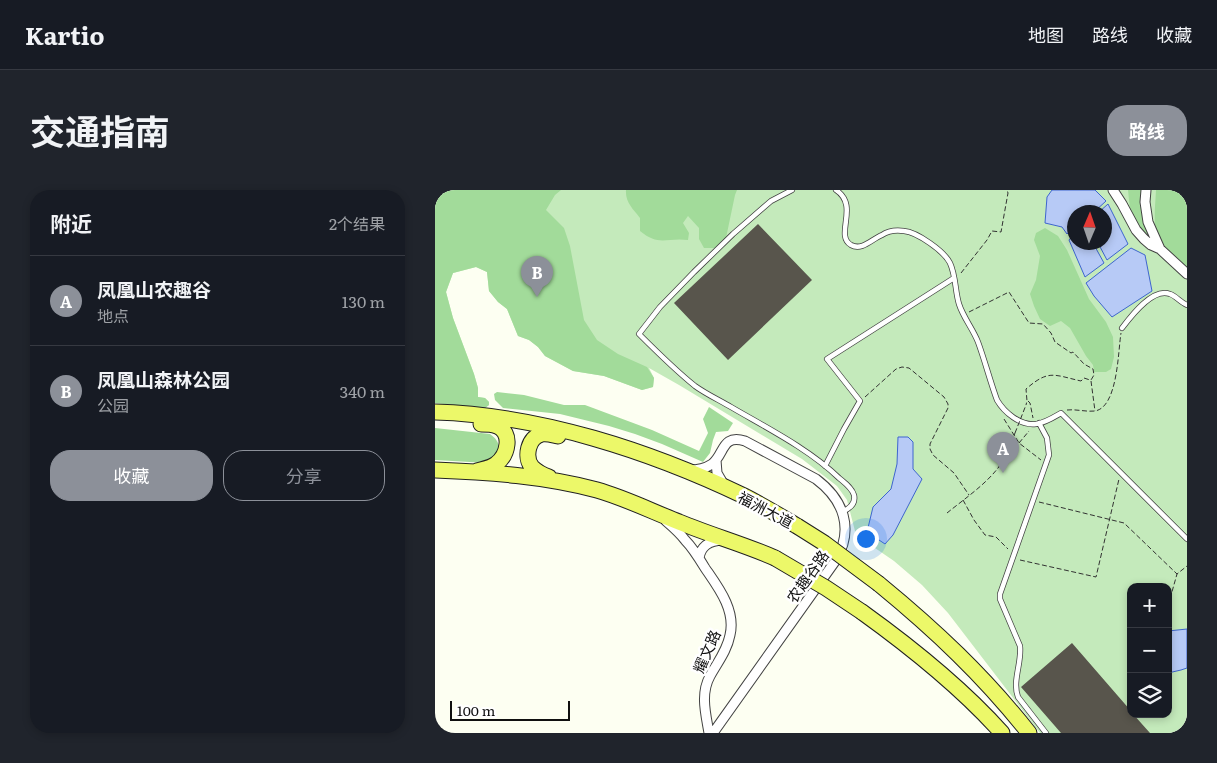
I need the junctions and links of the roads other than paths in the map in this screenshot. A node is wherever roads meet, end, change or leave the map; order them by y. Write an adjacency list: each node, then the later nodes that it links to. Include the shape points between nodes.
1 (792, 190): 15 (lane, via 771,201 733,234 660,307 639,334 696,387)
2 (836, 190): 7 (lane, via 846,202 844,235 851,245 864,245 888,232 913,233 941,252 949,262)
3 (1113, 190): 5 (street, via 1136,230)
4 (1146, 190): 5 (street, via 1147,222)
5 (1160, 249): 6 (street)
6 (1187, 274)
7 (954, 278): 12 (lane, via 958,302 977,341 997,400 1009,414 1025,422); 15 (lane, via 827,359 860,401)
8 (1187, 305): 9 (lane, via 1170,294 1157,294 1136,309)
9 (1122, 328)
10 (435, 412): 13 (main road, 福洲大道, via 526,422)
11 (435, 420): 18 (main road, via 490,424 502,430 507,442 503,458 490,467)
12 (1039, 424): 23 (lane, via 1061,413); 29 (lane, via 1047,438 1049,455 1000,600 1020,646 1015,690)
13 (621, 447): 17 (main road, 福洲大道); 19 (main road, via 538,435 529,447 529,463 536,471)
14 (716, 460): 17 (street, via 704,468); 20 (street, via 717,473); 22 (street, 农趣谷路, via 727,443 745,441 816,479 833,495)
15 (825, 466): 22 (lane, via 853,494 853,504)
16 (435, 470): 18 (main road)
17 (684, 470): 20 (main road, 福洲大道)
18 (473, 472): 19 (main road)
19 (565, 483): 21 (main road, via 615,496)
20 (728, 488): 28 (main road, 福洲大道, bridge, via 797,526 879,584 963,657)
21 (656, 512): 24 (main road); 25 (street, 耀文路)
22 (842, 512): 26 (street, 农趣谷路, via 846,529 841,552)
23 (1187, 539)
24 (729, 540): 25 (street, via 707,543 699,552); 27 (main road, bridge, via 775,558 862,612 910,647)
25 (699, 558): 26 (street, 耀文路, via 725,600 731,622 728,644 705,688 705,712)
26 (711, 733)
27 (1002, 733)
28 (1029, 733)
29 (1046, 733)

